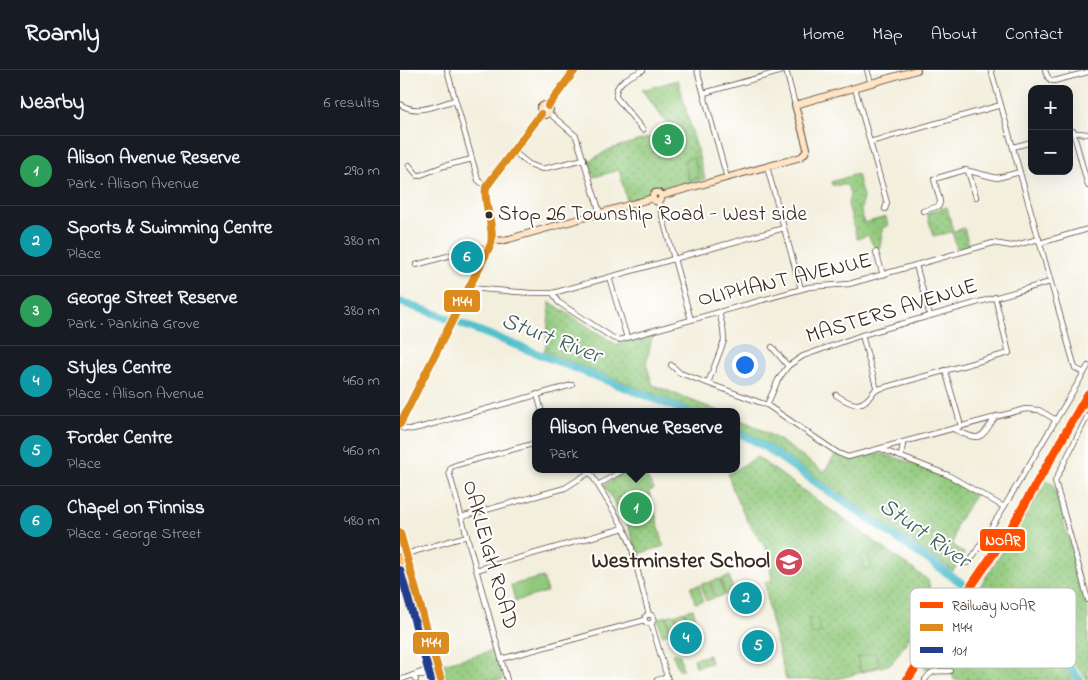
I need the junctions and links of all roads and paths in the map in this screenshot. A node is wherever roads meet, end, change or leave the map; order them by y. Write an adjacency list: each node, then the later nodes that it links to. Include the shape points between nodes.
1 (447, 70): 14 (street)
2 (575, 70): 18 (street)
3 (643, 70): 19 (street, via 618,86 616,97)
4 (697, 70): 13 (street)
5 (786, 70): 13 (street); 16 (street)
6 (867, 70): 11 (street)
7 (917, 70): 11 (street)
8 (991, 70): 17 (street)
9 (1045, 70): 10 (street, via 1047,77 1054,81)
10 (1088, 72)
11 (871, 83): 12 (street)
12 (855, 88): 16 (street); 23 (street)
13 (704, 93): 33 (street)
14 (455, 100): 15 (street, via 419,110); 27 (street)
15 (400, 104)
16 (795, 105): 30 (street, via 807,148 805,153)
17 (1001, 105): 23 (street); 25 (street)
18 (546, 111): 26 (street); 28 (street, via 576,136)
19 (643, 130)
20 (1073, 131): 21 (street)
21 (1088, 134)
22 (1073, 137): 34 (street)
23 (870, 142): 38 (street, via 887,203)
24 (1028, 143): 25 (street)
25 (1014, 147): 32 (street)
26 (513, 151): 28 (street, via 529,164 542,169); 35 (street)
27 (472, 159): 29 (street, via 418,176); 35 (street, via 478,180)
28 (584, 159): 40 (street)
29 (409, 166)
30 (767, 166): 33 (street); 41 (street)
31 (968, 171): 32 (street, via 997,178); 36 (street); 39 (street, via 933,178 939,206)
32 (1020, 172): 44 (street)
33 (727, 178): 37 (street)
34 (1088, 186)
35 (486, 187): 43 (street, via 484,195 494,230)
36 (976, 197)
37 (657, 198): 40 (street); 47 (street)
38 (885, 209)
39 (923, 211)
40 (600, 213): 43 (street, via 509,239)
41 (784, 228): 47 (street); 54 (street)
42 (1088, 229): 44 (street, OLIPHANT AVENUE)
43 (493, 239): 45 (street)
44 (1039, 241): 49 (street, OLIPHANT AVENUE, via 1012,246 993,243); 52 (street)
45 (489, 250): 48 (street, via 479,247); 53 (street)
46 (876, 252): 50 (street)
47 (674, 259): 51 (street); 59 (street)
48 (416, 265)
49 (916, 265): 50 (street, OLIPHANT AVENUE); 58 (street)
50 (883, 274): 54 (street, OLIPHANT AVENUE, via 850,284)
51 (609, 277): 55 (street); 61 (street)
52 (1050, 282): 56 (street, MASTERS AVENUE); 67 (street, via 1075,368)
53 (469, 288): 55 (street); 78 (street)
54 (801, 289): 57 (street, OLIPHANT AVENUE)
55 (553, 293): 61 (street, OLIPHANT AVENUE, via 558,302 613,338)
56 (994, 297): 58 (street, MASTERS AVENUE); 66 (street, via 1010,352)
57 (719, 312): 59 (street, OLIPHANT AVENUE); 68 (street, via 724,341)
58 (930, 316): 60 (street, MASTERS AVENUE)
59 (691, 320): 61 (street, OLIPHANT AVENUE)
60 (862, 335): 64 (street, MASTERS AVENUE, via 803,356); 70 (street)
61 (627, 338)
62 (772, 347): 64 (street)
63 (671, 365): 68 (street, via 680,373)
64 (788, 366): 73 (street, MASTERS AVENUE)
65 (1088, 366): 67 (street)
66 (945, 370): 70 (street); 79 (street)
67 (1084, 373): 77 (street)
68 (708, 383): 73 (street)
69 (572, 385): 71 (street)
70 (876, 390): 72 (street, via 868,400 858,404 851,404)
71 (537, 394): 74 (street); 78 (street, via 422,427 404,430)
72 (836, 395)
73 (767, 405): 83 (street, via 844,456 852,457)
74 (541, 408)
75 (1088, 415): 98 (street, via 1055,478)
76 (996, 416): 77 (street, via 1029,408); 79 (street); 80 (street, via 979,438)
77 (1056, 420): 89 (street)
78 (400, 425)
79 (961, 426): 80 (street)
80 (953, 429): 81 (street)
81 (903, 443): 83 (street); 84 (street)
82 (532, 444): 90 (street, OAKLEIGH ROAD, via 452,467 449,472)
83 (880, 449): 84 (street)
84 (901, 457): 89 (street, via 948,475)
85 (586, 473): 90 (street, via 565,488)
86 (590, 473): 88 (street)
87 (618, 473): 88 (street)
88 (598, 485): 91 (street)
89 (1004, 507): 95 (street)
90 (461, 517): 93 (street, OAKLEIGH ROAD)
91 (624, 528): 97 (street); 99 (street)
92 (400, 533): 94 (main road)
93 (467, 536): 94 (street); 97 (street, OAKLEIGH ROAD)
94 (402, 556): 96 (main road); 106 (main road)
95 (967, 563)
96 (401, 569): 103 (main road)
97 (476, 570): 102 (street, OAKLEIGH ROAD)
98 (1088, 600)
99 (648, 615): 100 (street); 101 (street, via 653,617)
100 (645, 620): 101 (street); 102 (street)
101 (651, 623): 107 (street)
102 (501, 659): 109 (street, OAKLEIGH ROAD)
103 (430, 665): 105 (street); 106 (main road)
104 (950, 671): 111 (street, via 934,671)
105 (415, 677): 106 (street); 108 (street)
106 (436, 679)
107 (667, 679): 110 (street)
108 (400, 680)
109 (507, 680)
110 (657, 680)
111 (925, 680)

